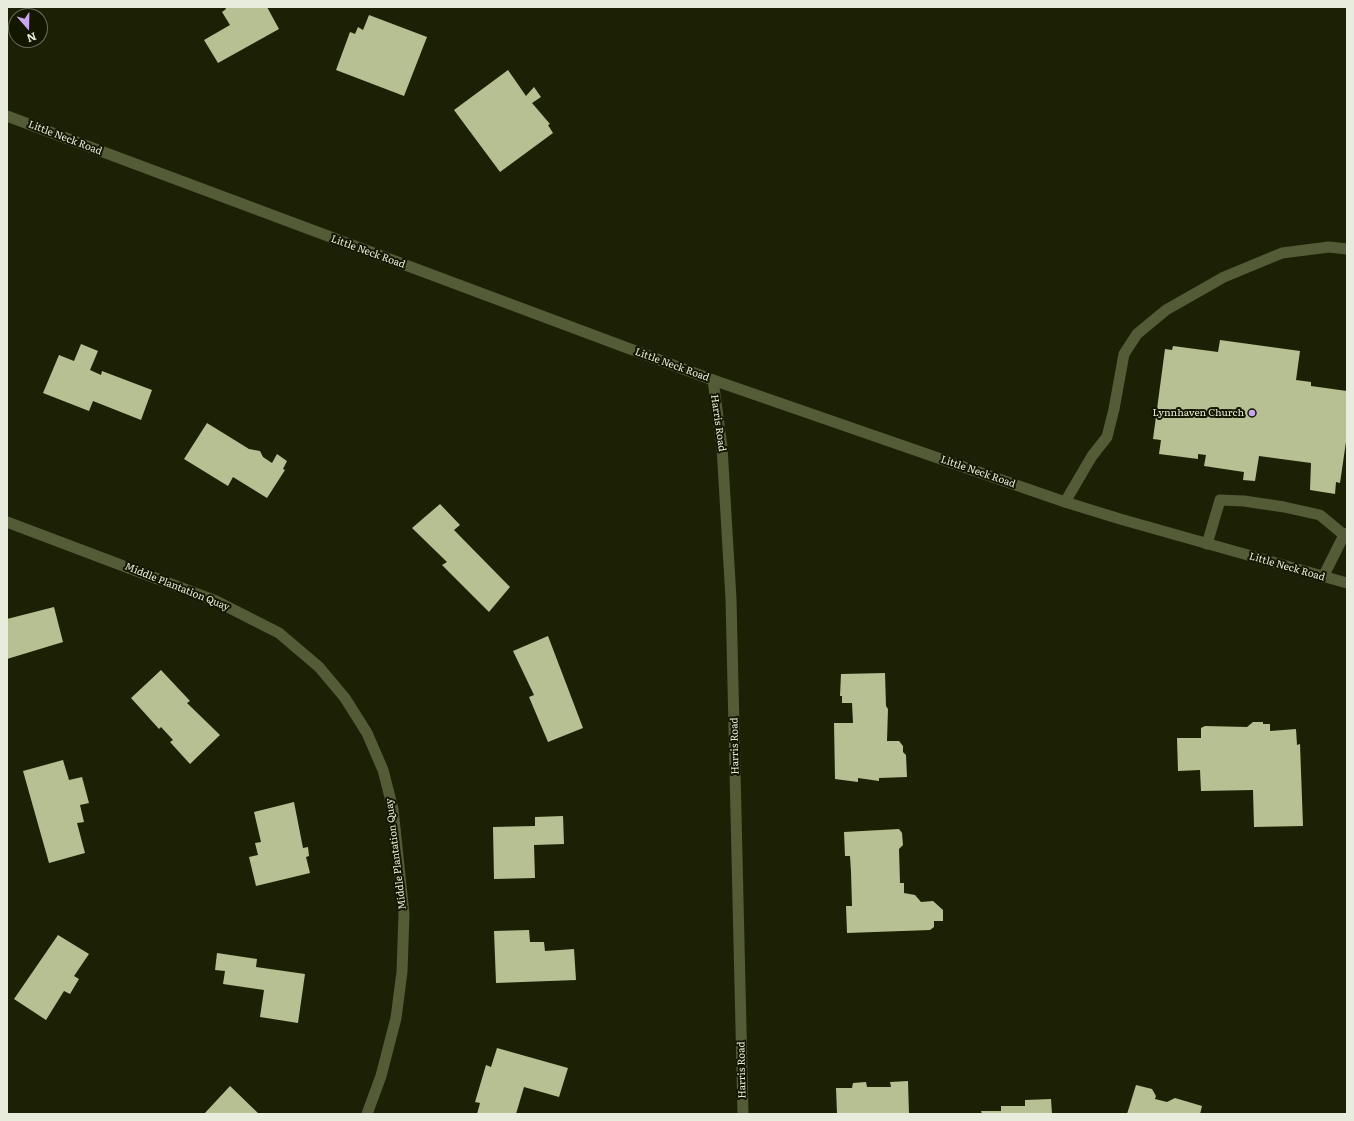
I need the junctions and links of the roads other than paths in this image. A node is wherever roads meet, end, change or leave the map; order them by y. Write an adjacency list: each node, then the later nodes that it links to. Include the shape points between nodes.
1 (7, 116): 3 (street, Little Neck Road)
2 (1347, 249): 4 (street, via 1329,247 1282,253 1218,280 1166,310 1137,334 1124,354 1107,437 1092,456)
3 (712, 380): 4 (street, Little Neck Road); 11 (street, Harris Road, via 722,447 731,599)
4 (1065, 502): 7 (street, Little Neck Road)
5 (7, 522): 10 (street, Middle Plantation Quay, via 216,601 279,633 319,667 345,698 367,733 383,770 393,810 404,914 402,972 396,1018 381,1076)
6 (1346, 534): 7 (street, via 1320,515 1284,506 1220,500); 8 (street)
7 (1207, 544): 8 (street, Little Neck Road)
8 (1323, 577): 9 (street, Little Neck Road)
9 (1347, 583)
10 (367, 1114)
11 (743, 1114)

